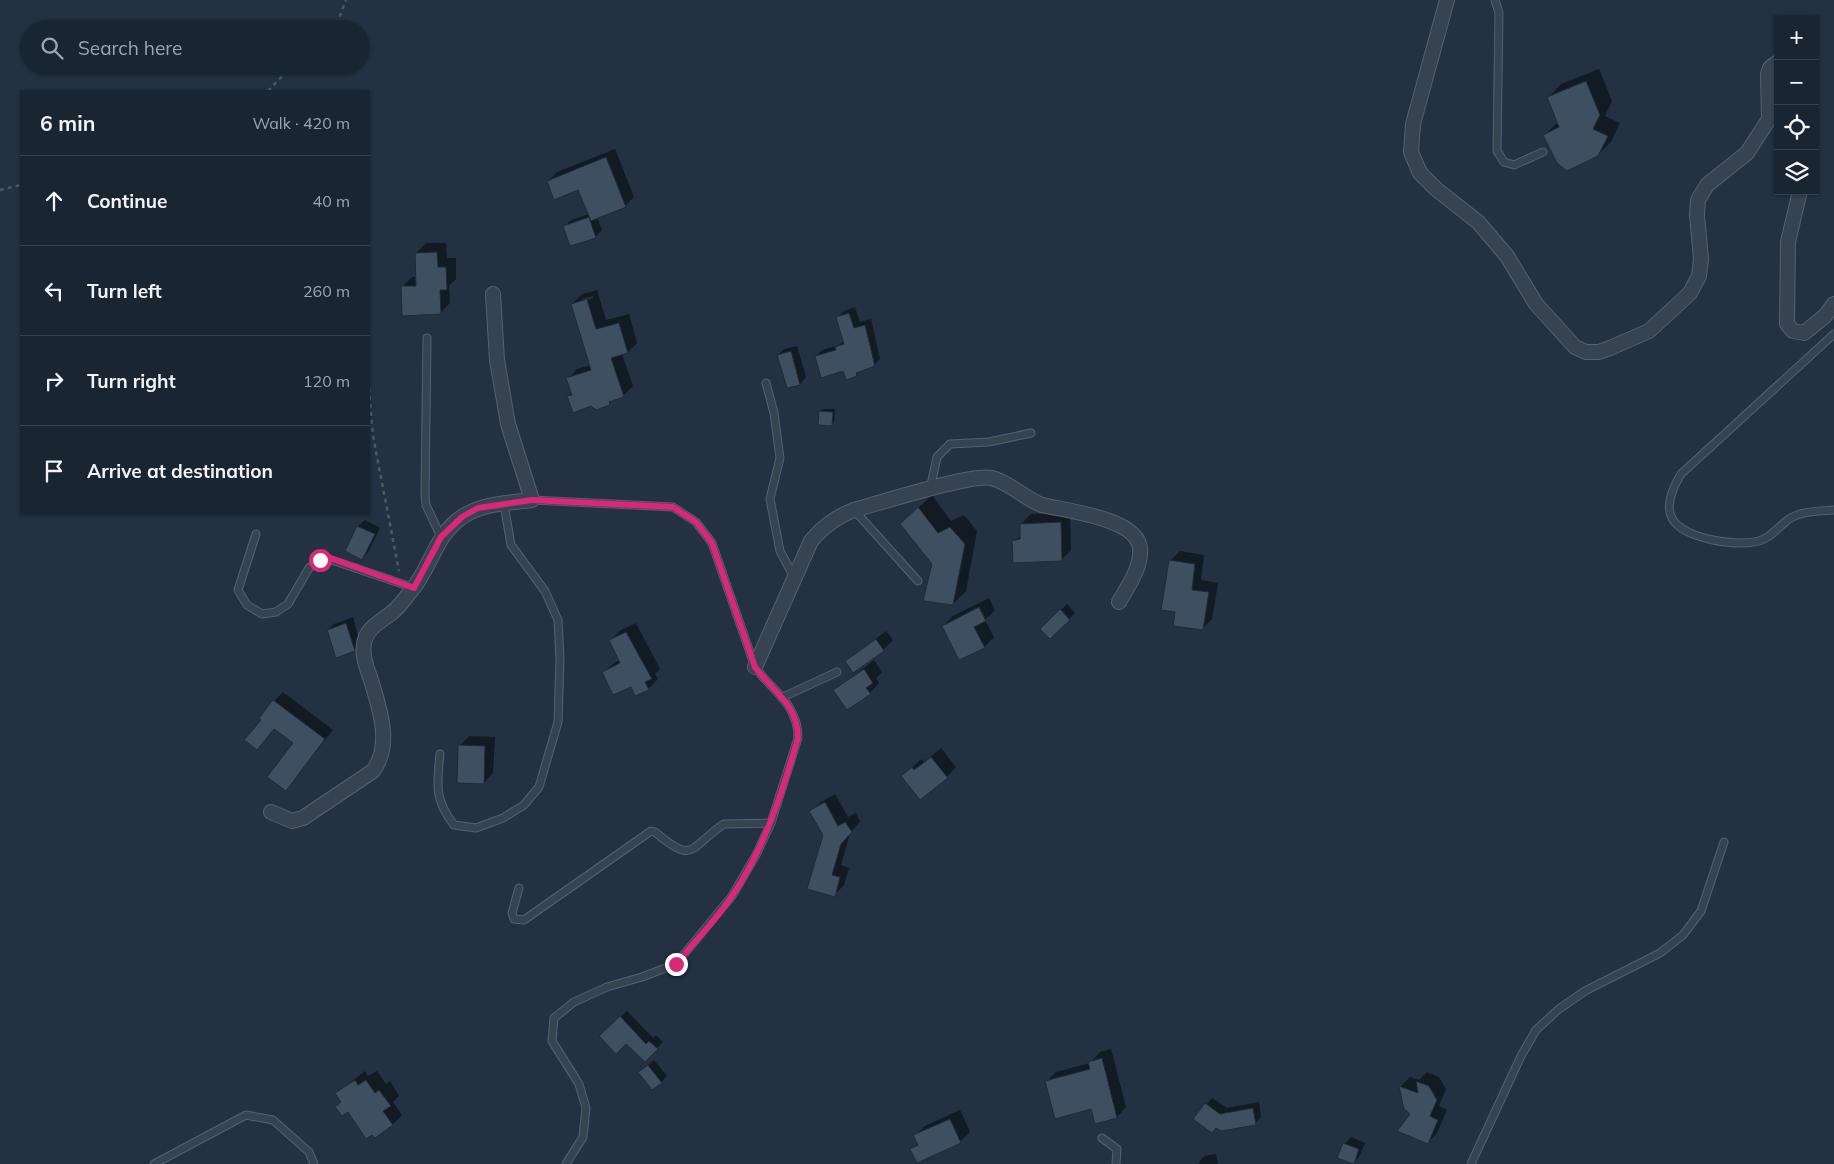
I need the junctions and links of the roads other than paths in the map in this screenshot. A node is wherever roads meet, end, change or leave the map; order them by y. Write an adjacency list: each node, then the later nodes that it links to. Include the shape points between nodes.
1 (1448, 0): 3 (street, via 1413,124 1411,152 1420,173 1436,190 1478,222 1507,256 1536,304 1575,347 1586,352 1605,350 1649,331 1690,293 1699,276 1701,259 1698,200 1707,185 1747,153 1769,120 1768,74)
2 (1495, 0): 4 (lane, via 1499,13 1497,151 1504,162 1514,166)
3 (1774, 65)
4 (1543, 152)
5 (1799, 195): 7 (street, via 1788,242 1786,324 1793,331 1804,333)
6 (493, 294): 13 (street, via 497,360 508,424)
7 (1834, 304)
8 (1834, 334): 16 (lane, via 1681,474 1670,492 1669,508 1681,530 1742,544 1760,541 1790,518 1809,512)
9 (427, 338): 18 (lane, via 425,495 426,505)
10 (766, 383): 19 (lane, via 780,458 770,499 780,551)
11 (1031, 433): 12 (lane, via 989,442 950,444 937,457)
12 (930, 490): 15 (street); 22 (street, via 978,477 991,478 1042,505 1125,526 1140,548 1138,566)
13 (532, 500): 14 (street); 23 (lane, via 673,507 696,522 712,543)
14 (504, 504): 18 (street, via 478,508 462,517); 26 (lane, via 511,545 545,591 558,620 558,722 539,787 524,805 503,818 476,828 454,825 442,810 438,783)
15 (854, 510): 19 (street, via 823,527 811,541); 20 (lane)
16 (1834, 510)
17 (256, 534): 21 (lane, via 238,590 247,605 262,614 276,612 288,604 309,568 330,558)
18 (441, 537): 21 (street)
19 (795, 579): 23 (street)
20 (918, 581)
21 (414, 588): 27 (street, via 396,609 369,630 364,643 364,659 379,706 384,745 381,760 373,771 303,818 292,821)
22 (1119, 602)
23 (755, 667): 25 (lane)
24 (837, 672): 25 (lane)
25 (783, 697): 28 (lane, via 798,723 798,738)
26 (440, 754)
27 (272, 812)
28 (771, 824): 30 (lane, via 724,824 696,849 687,851 677,849 651,832 519,921 512,913); 34 (lane, via 732,896 676,964 607,986 574,1002 554,1018 552,1041 579,1084 586,1108 583,1137)
29 (1724, 842): 36 (lane, via 1700,911 1683,935 1660,953 1585,991 1536,1030)
30 (520, 888)
31 (1102, 1138): 35 (lane, via 1117,1148)
32 (154, 1164): 33 (lane, via 246,1115 273,1120 309,1152)
33 (314, 1164)
34 (566, 1164)
35 (1116, 1164)
36 (1471, 1164)

